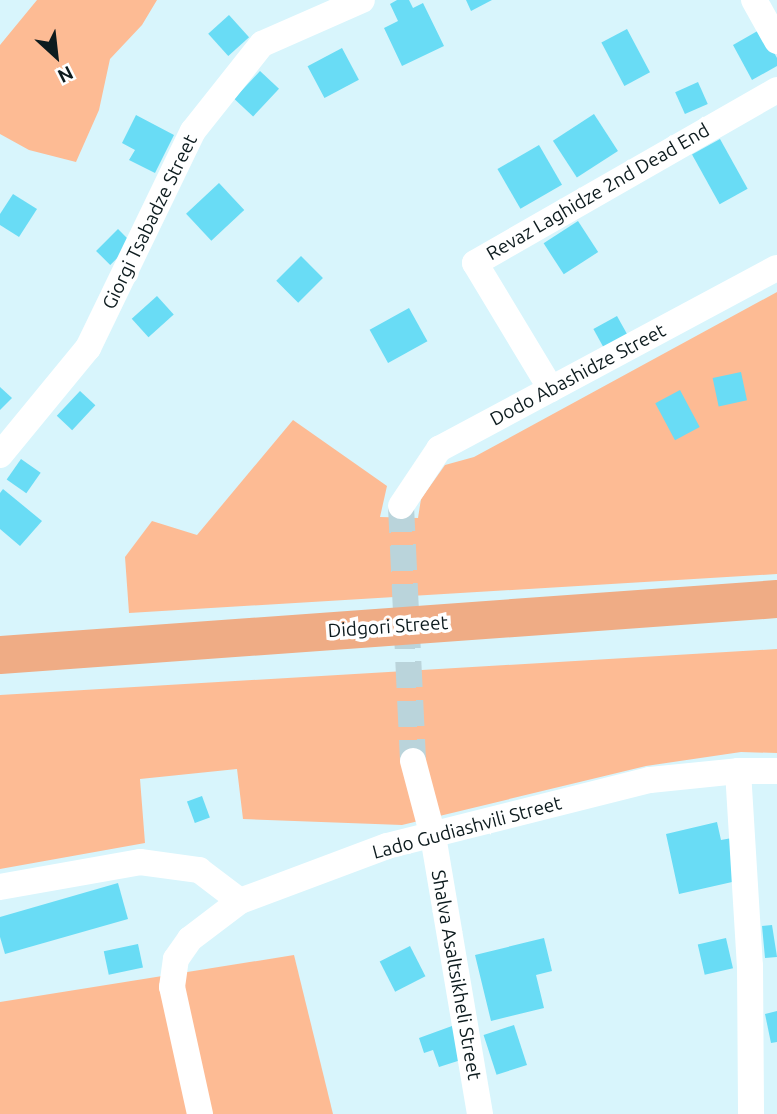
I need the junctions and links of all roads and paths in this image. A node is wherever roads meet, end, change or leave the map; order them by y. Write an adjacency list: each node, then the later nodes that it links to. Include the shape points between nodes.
1 (362, 0): 7 (street, Giorgi Tsabadze Street, via 262,44 192,131 88,348)
2 (754, 0): 3 (street)
3 (777, 41)
4 (777, 90): 6 (street, Revaz Laghidze 2nd Dead End, via 475,263)
5 (777, 268): 6 (street, Dodo Abashidze Street)
6 (551, 389): 8 (street, Dodo Abashidze Street, via 439,449)
7 (0, 455)
8 (401, 506)
9 (777, 599): 10 (highway, Didgori Street)
10 (0, 654)
11 (413, 761): 14 (street)
12 (737, 771): 13 (street, Lado Gudiashvili Street); 14 (street, Lado Gudiashvili Street, via 650,780); 19 (street, via 750,966)
13 (777, 771)
14 (433, 836): 16 (street, Lado Gudiashvili Street, via 387,846); 18 (street, Shalva Asaltsikheli Street)
15 (0, 887): 16 (street, via 140,862 199,870)
16 (240, 901): 17 (street, Lado Gudiashvili Street, via 190,939 176,959 172,987)
17 (200, 1114)
18 (480, 1114)
19 (751, 1114)

